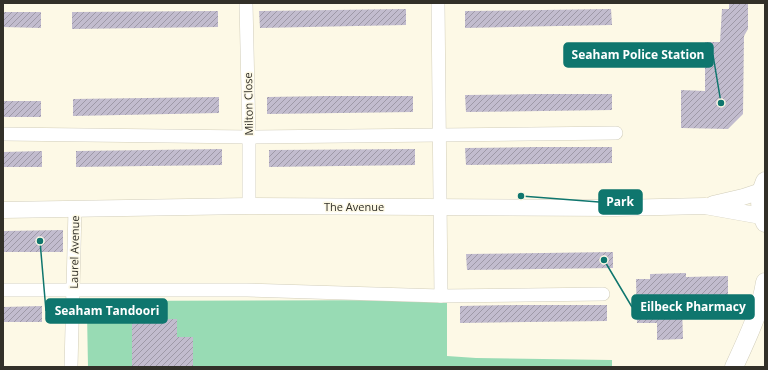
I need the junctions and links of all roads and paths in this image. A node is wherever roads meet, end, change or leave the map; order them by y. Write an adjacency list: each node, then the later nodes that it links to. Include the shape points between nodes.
1 (246, 3): 6 (street, Milton Close)
2 (438, 3): 5 (street)
3 (616, 133): 5 (street)
4 (3, 134): 6 (street)
5 (439, 135): 6 (street); 10 (street)
6 (249, 137): 8 (street, Milton Close)
7 (763, 186): 9 (street, The Avenue, via 743,197); 13 (main road, via 760,203)
8 (248, 206): 10 (street, The Avenue); 11 (street, The Avenue)
9 (705, 206): 10 (street, The Avenue); 13 (street, The Avenue)
10 (440, 207): 18 (street)
11 (75, 209): 12 (street, The Avenue); 14 (street, Laurel Avenue)
12 (3, 210)
13 (763, 219)
14 (73, 289): 16 (street); 18 (street, via 247,290); 19 (street, Laurel Avenue)
15 (764, 289): 20 (main road)
16 (3, 290)
17 (603, 294): 18 (street)
18 (441, 296)
19 (71, 367)
20 (734, 367)

